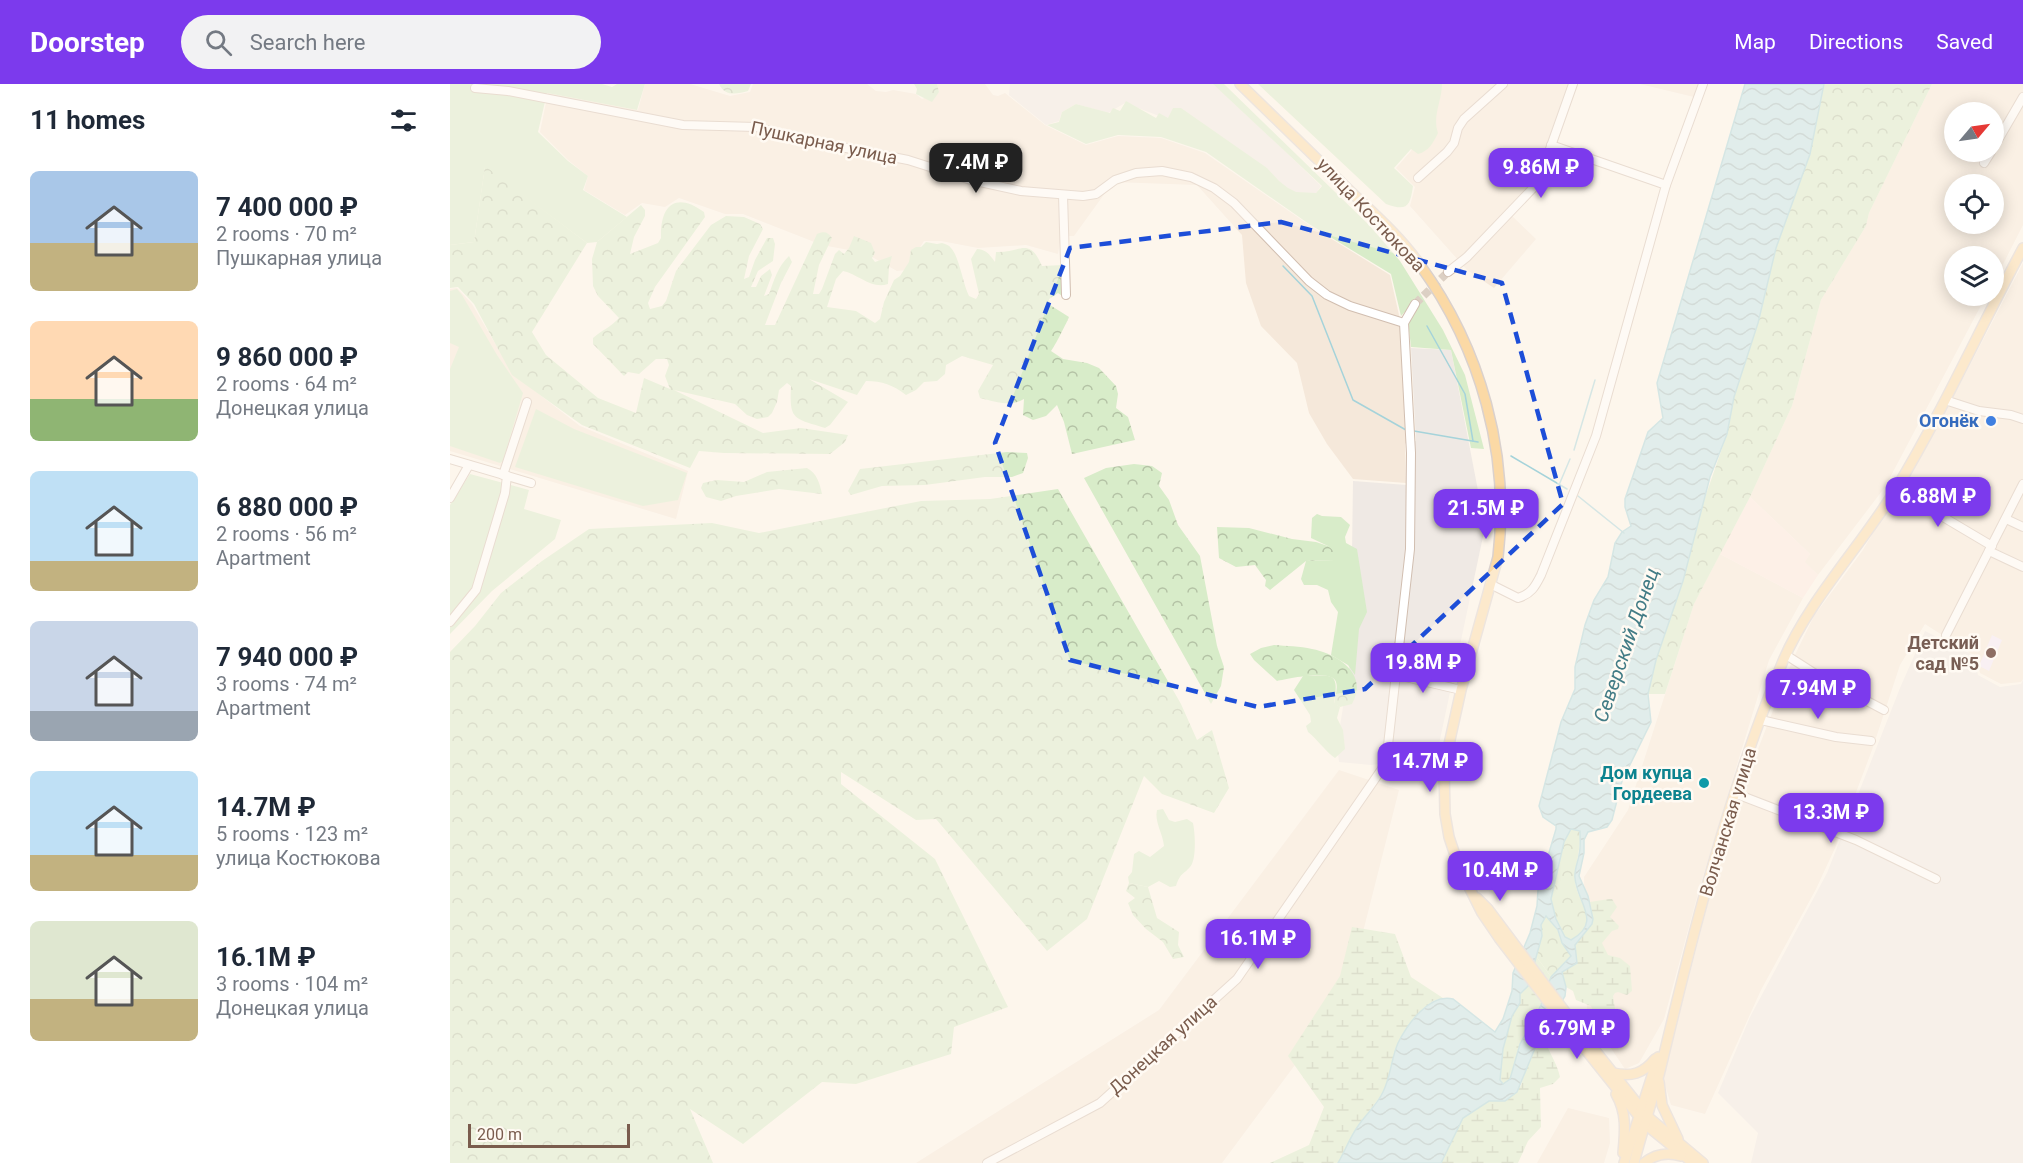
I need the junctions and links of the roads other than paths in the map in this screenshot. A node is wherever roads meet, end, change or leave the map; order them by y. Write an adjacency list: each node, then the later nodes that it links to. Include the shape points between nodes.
1 (1240, 84): 31 (main road, улица Костюкова, via 1398,238 1438,291 1463,338 1490,417 1498,460 1501,527)
2 (1503, 84): 9 (street, via 1464,119 1447,152)
3 (1574, 84): 8 (street)
4 (1703, 84): 10 (street)
5 (475, 88): 11 (street, Пушкарная улица, via 682,125 756,127 908,160 993,186)
6 (2023, 97): 7 (street)
7 (2004, 130)
8 (1551, 145): 10 (street); 13 (street, via 1534,187 1467,258)
9 (1418, 178)
10 (1666, 185): 31 (street, via 1596,436 1534,588 1518,598)
11 (1063, 195): 14 (street); 16 (street, Пушкарная улица, via 1096,194 1115,180 1136,173 1162,171 1191,177 1234,203 1294,267 1327,295)
12 (2023, 248): 17 (main road, Волчанская улица)
13 (1448, 272)
14 (1066, 295)
15 (1415, 304): 16 (street)
16 (1404, 323): 35 (street, Донецкая улица, via 1411,453 1410,549)
17 (1945, 400): 19 (street); 25 (main road, Волчанская улица)
18 (527, 402): 22 (street)
19 (2023, 419)
20 (450, 459): 21 (street)
21 (469, 465): 22 (street); 26 (street)
22 (505, 475): 23 (street); 32 (street, via 505,493 476,590)
23 (531, 483)
24 (2023, 484): 27 (street)
25 (1896, 489): 29 (street); 34 (main road, Волчанская улица, via 1815,604)
26 (450, 498)
27 (2006, 519): 28 (street); 29 (street)
28 (2023, 527)
29 (1990, 548): 30 (street); 33 (street)
30 (2023, 567)
31 (1490, 584): 36 (main road, улица Костюкова)
32 (450, 622)
33 (1946, 635)
34 (1786, 656): 37 (street); 38 (main road, Волчанская улица)
35 (1397, 675): 36 (street); 49 (street, Донецкая улица, via 1386,763 1237,979 1100,1102)
36 (1461, 690): 44 (main road, улица Костюкова, via 1448,744 1443,791 1449,837 1459,867 1471,892 1488,909 1502,936)
37 (1884, 710)
38 (1761, 720): 39 (street); 40 (main road, Волчанская улица)
39 (1871, 741)
40 (1734, 793): 41 (street, via 1856,840); 42 (main road, Волчанская улица)
41 (1936, 879)
42 (1669, 1031): 43 (main road, Волчанская улица); 45 (main road, Волчанская улица)
43 (1658, 1055): 44 (main road, via 1635,1074); 46 (main road, Волчанская улица)
44 (1609, 1073): 46 (main road, улица Костюкова); 50 (main road, via 1623,1110)
45 (1659, 1074): 46 (main road, Волчанская улица); 47 (main road, via 1662,1105)
46 (1643, 1116): 47 (main road); 48 (main road); 50 (main road, Волчанская улица); 51 (main road, Волчанская улица)
47 (1681, 1144): 54 (main road)
48 (1684, 1156): 52 (main road, via 1656,1156); 53 (main road)
49 (987, 1163)
50 (1623, 1163)
51 (1634, 1163)
52 (1644, 1163)
53 (1693, 1163)
54 (1703, 1163)

